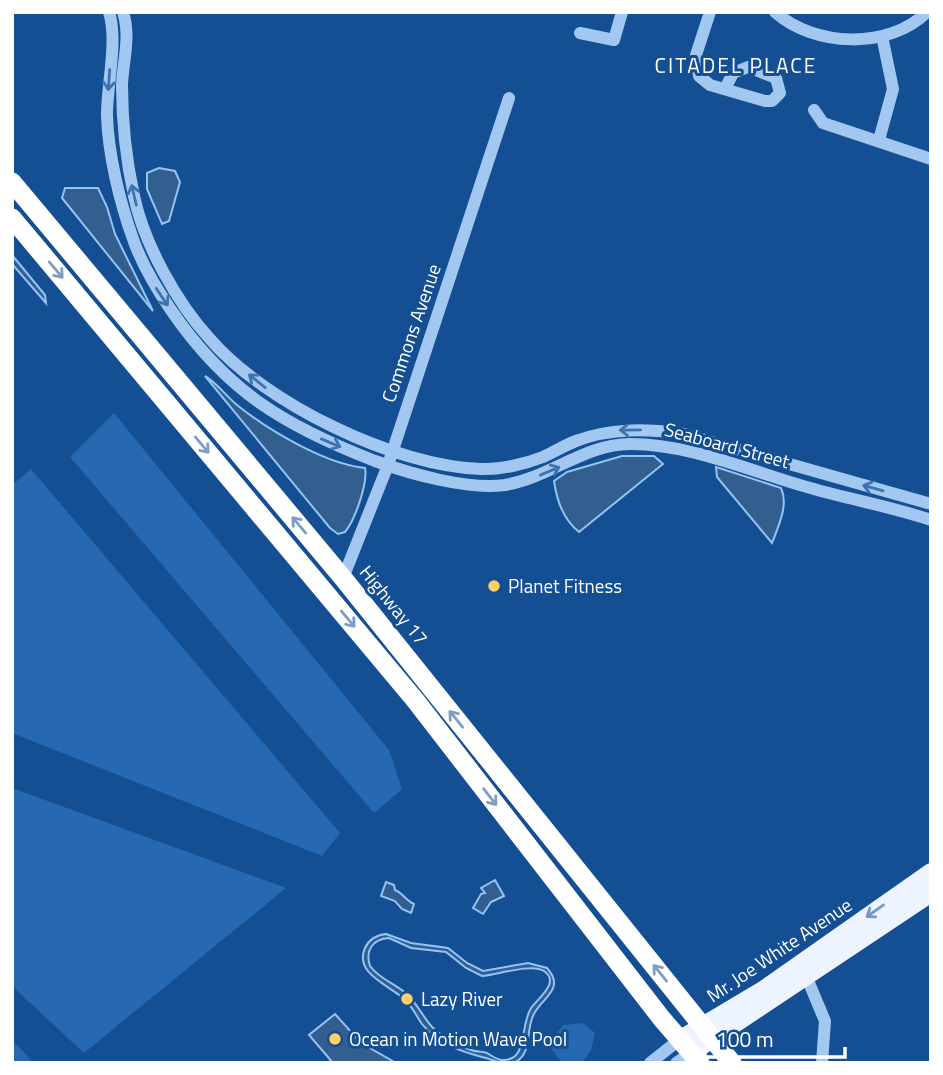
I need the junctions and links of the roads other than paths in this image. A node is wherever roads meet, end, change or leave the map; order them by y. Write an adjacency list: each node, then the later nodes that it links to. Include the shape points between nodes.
1 (109, 12): 17 (street, Seaboard Street, one-way to 17, via 113,29 109,134 130,230 153,284 225,377 276,415 326,442)
2 (123, 12): 16 (street, Seaboard Street, one-way to 2, via 297,408 261,384 211,342 189,313 146,234 134,198 122,124 128,34)
3 (622, 12): 7 (street, via 614,40)
4 (710, 12): 9 (street, via 695,55 699,76)
5 (775, 12): 8 (street, via 794,26 841,40)
6 (928, 12): 8 (street, via 903,29)
7 (580, 33)
8 (882, 36): 12 (street, via 893,89)
9 (725, 89)
10 (509, 98): 16 (street, Commons Avenue)
11 (814, 110): 12 (street, via 823,123)
12 (879, 140): 13 (street)
13 (931, 159)
14 (12, 182): 20 (highway, Highway 17, one-way to 14)
15 (12, 218): 24 (highway, Highway 17, one-way to 24, via 415,700)
16 (391, 451): 17 (street, Commons Avenue); 18 (street, Seaboard Street, one-way to 16, via 662,431 600,434 497,468 446,465)
17 (388, 465): 19 (street, Seaboard Street, one-way to 19, via 424,477 503,485 552,471 603,447 662,446); 20 (street, Commons Avenue)
18 (931, 504)
19 (931, 520)
20 (342, 578): 24 (highway, Highway 17, one-way to 20)
21 (931, 872): 23 (main road, Mr. Joe White Avenue, one-way to 23)
22 (931, 893): 23 (main road, Mr. Joe White Avenue)
23 (806, 970): 24 (main road, Mr. Joe White Avenue); 28 (street, via 825,1021)
24 (695, 1047): 25 (street, Mr. Joe White Avenue); 26 (highway); 27 (highway, Highway 17)
25 (650, 1063)
26 (713, 1063)
27 (732, 1063)
28 (822, 1063)

